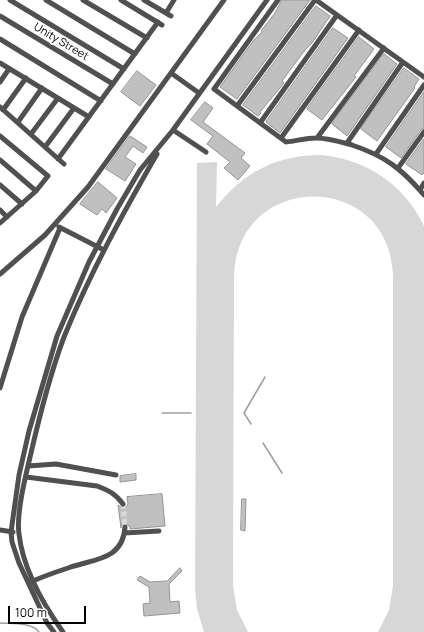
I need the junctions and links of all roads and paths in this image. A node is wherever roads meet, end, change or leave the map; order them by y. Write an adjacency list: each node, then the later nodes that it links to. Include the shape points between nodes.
1 (10, 0): 23 (street)
2 (46, 0): 19 (street)
3 (83, 0): 16 (street)
4 (121, 0): 16 (street, via 160,24)
5 (144, 0): 11 (street)
6 (174, 0): 11 (street)
7 (224, 0): 24 (street)
8 (267, 0): 31 (street)
9 (278, 0): 34 (street, via 214,89)
10 (316, 0): 12 (street); 34 (street)
11 (166, 13): 14 (street)
12 (337, 15): 15 (street); 39 (street)
13 (0, 16): 28 (street, Unity Street)
14 (171, 16)
15 (359, 30): 18 (street); 44 (street)
16 (147, 38): 19 (street)
17 (0, 39): 33 (street)
18 (384, 48): 20 (street); 45 (street)
19 (135, 54): 23 (street)
20 (403, 62): 25 (street); 47 (street)
21 (0, 63): 22 (street)
22 (9, 69): 26 (street); 27 (street)
23 (124, 70): 28 (street)
24 (171, 73): 31 (street); 64 (street, via 88,187)
25 (424, 77)
26 (26, 78): 30 (street); 36 (street)
27 (0, 82)
28 (113, 84): 33 (street)
29 (424, 85): 50 (street)
30 (42, 88): 32 (street); 38 (street)
31 (199, 93): 40 (street)
32 (58, 98): 35 (street); 42 (street)
33 (101, 101): 37 (street)
34 (237, 106): 39 (street)
35 (74, 108): 37 (street); 48 (street)
36 (2, 109): 38 (street)
37 (89, 117): 51 (street)
38 (18, 122): 42 (street)
39 (260, 123): 44 (street)
40 (173, 130): 46 (street); 49 (street)
41 (424, 132): 54 (street)
42 (31, 134): 48 (street)
43 (0, 136): 58 (street, via 48,176)
44 (281, 138): 45 (street, via 286,142)
45 (316, 138): 47 (street)
46 (163, 143): 66 (street, via 140,170); 67 (street)
47 (347, 144): 50 (street)
48 (45, 147): 51 (street)
49 (206, 152)
50 (376, 154): 54 (street)
51 (58, 159): 53 (street)
52 (0, 160): 58 (street)
53 (64, 164)
54 (398, 168): 57 (street)
55 (424, 183): 57 (street)
56 (0, 185): 60 (street)
57 (420, 190): 59 (street)
58 (36, 191): 60 (street)
59 (424, 195)
60 (22, 204): 62 (street)
61 (0, 210): 62 (street)
62 (7, 216): 63 (street)
63 (0, 223)
64 (55, 224): 65 (street); 68 (street)
65 (60, 228): 66 (street); 69 (street, via 22,317)
66 (97, 246): 67 (street); 77 (street, via 69,307 47,366 19,475)
67 (104, 250): 70 (street, via 64,339)
68 (0, 274)
69 (0, 388)
70 (28, 466): 71 (street, via 56,464); 72 (street)
71 (116, 475)
72 (26, 477): 73 (street, via 97,486 107,489); 78 (street)
73 (123, 504)
74 (125, 527): 79 (street)
75 (0, 530): 77 (street)
76 (159, 531): 79 (street)
77 (11, 532): 78 (street); 81 (street, via 19,563 47,623)
78 (18, 532): 80 (street)
79 (124, 533): 80 (street, via 118,548 102,559 68,567)
80 (33, 581): 82 (street)
81 (54, 632)
82 (63, 632)

